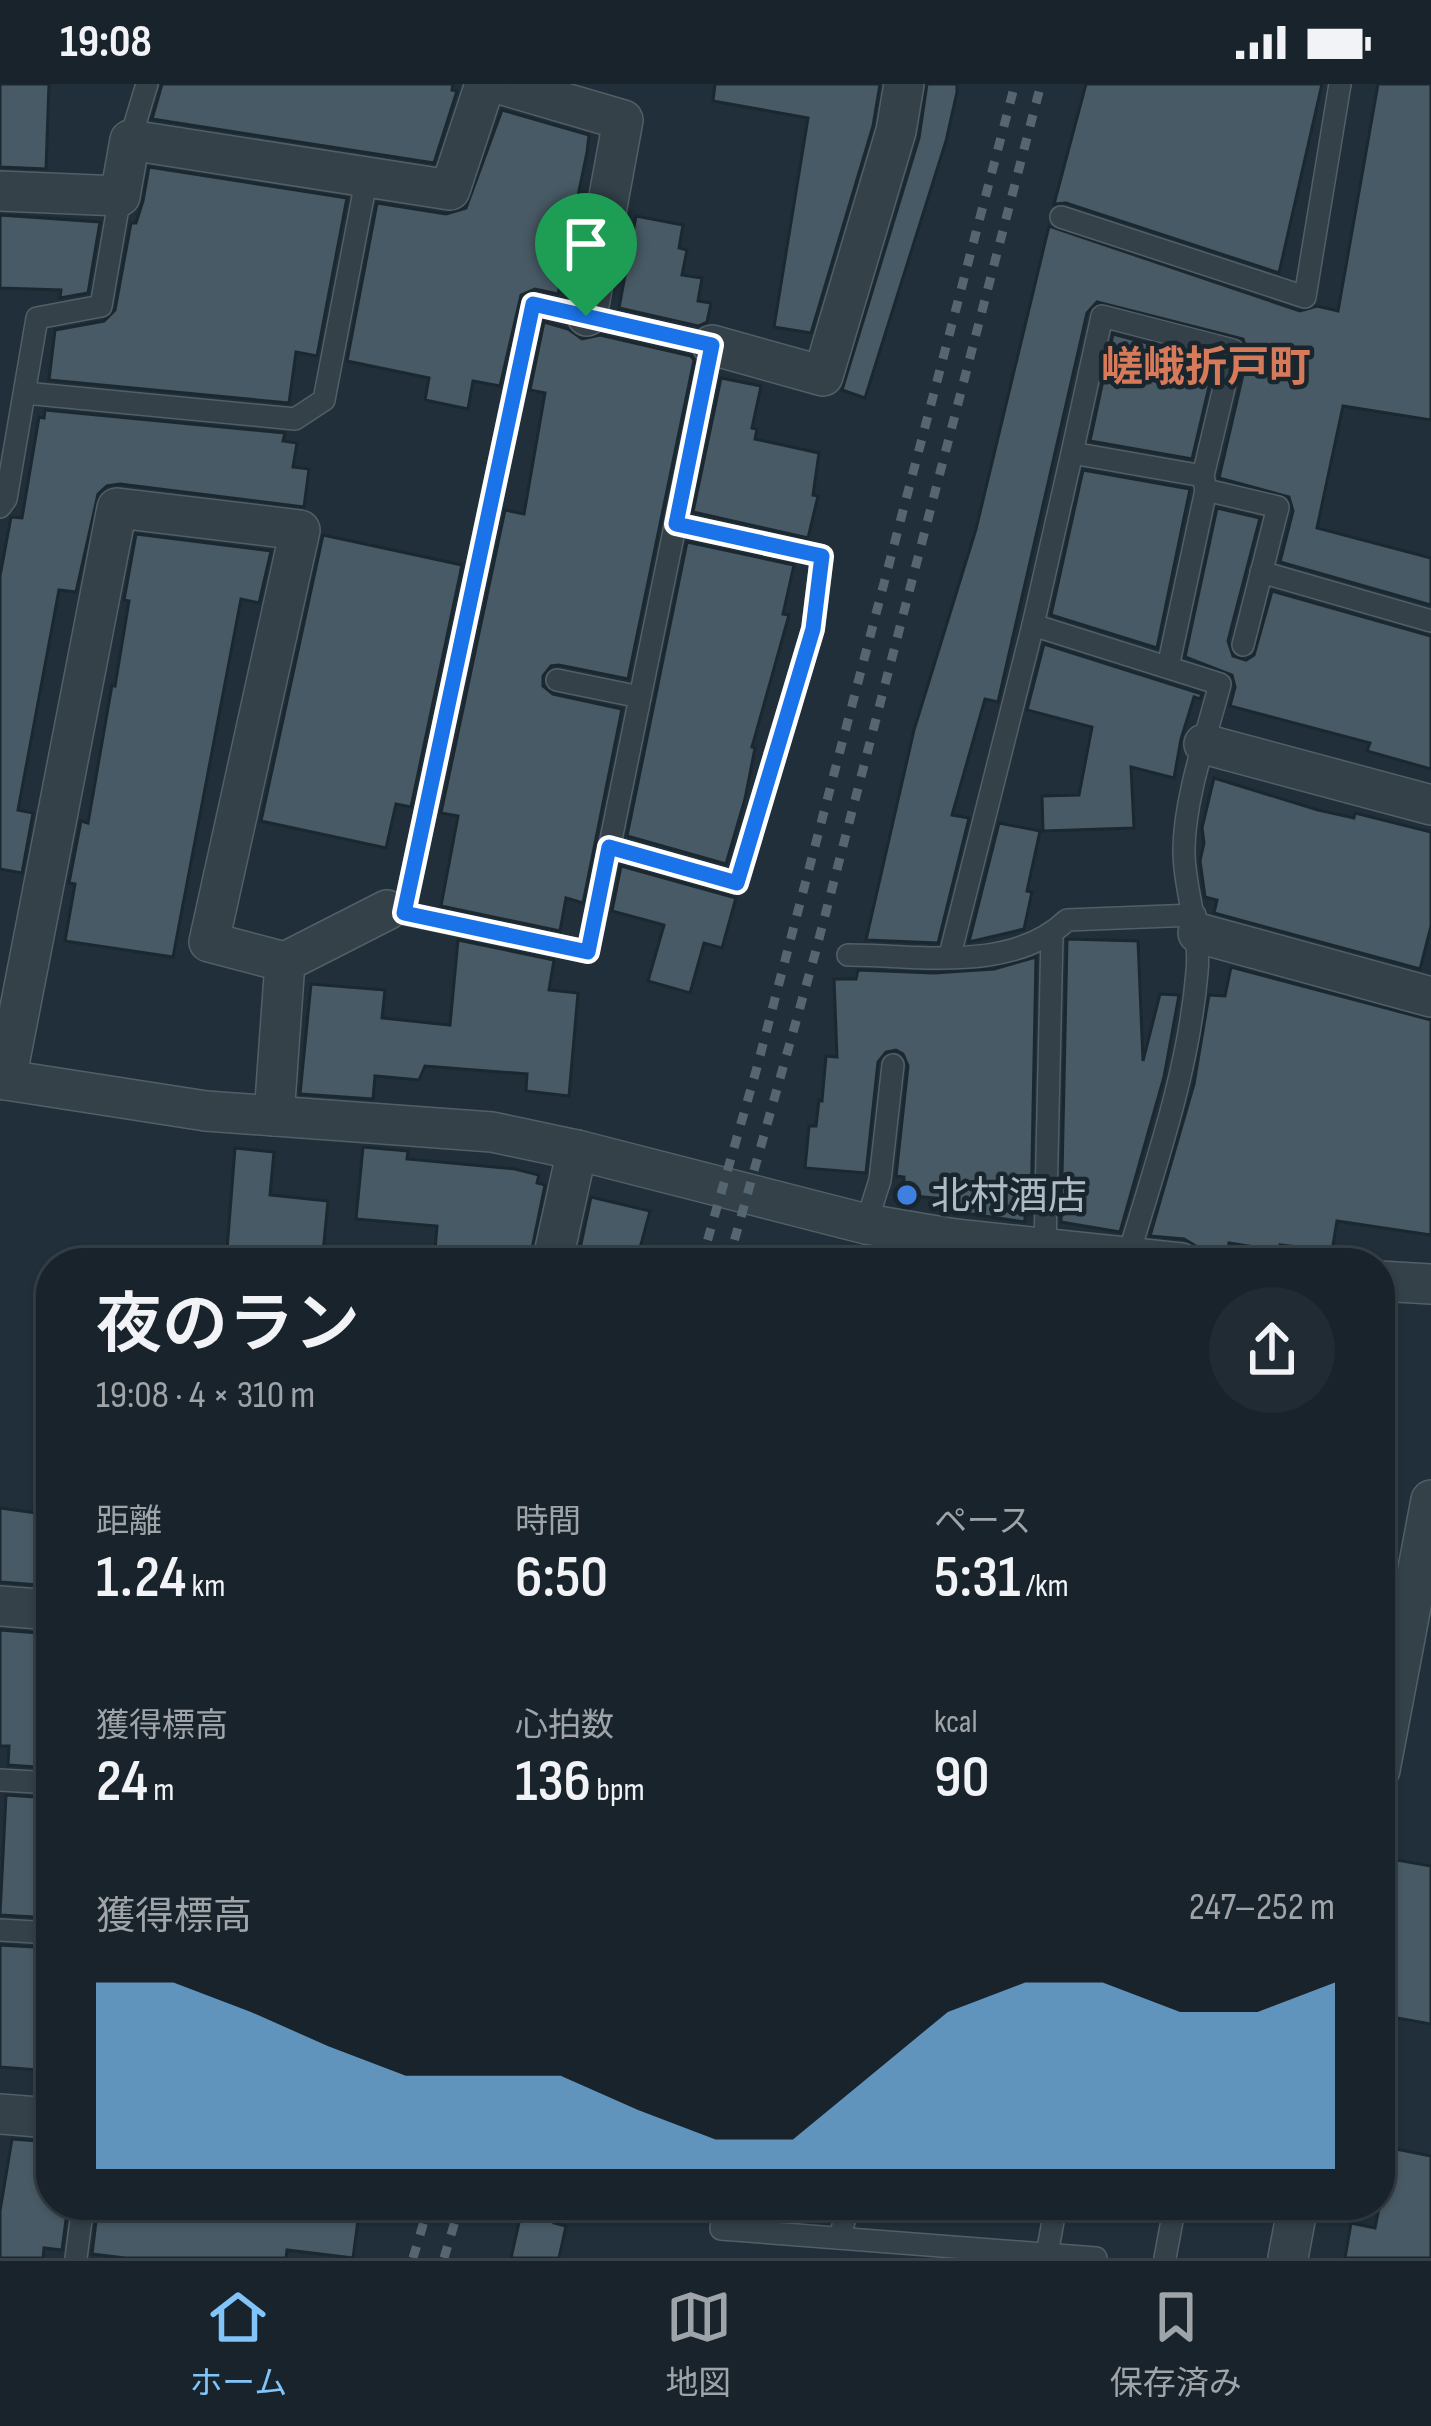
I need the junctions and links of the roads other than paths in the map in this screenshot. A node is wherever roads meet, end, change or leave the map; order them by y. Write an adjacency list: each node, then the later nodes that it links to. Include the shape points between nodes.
1 (147, 84): 6 (lane)
2 (485, 84): 7 (street, via 450,190)
3 (500, 84): 11 (street, via 622,120)
4 (904, 84): 12 (street, via 823,376)
5 (1340, 84): 10 (lane, via 1305,297)
6 (130, 140): 7 (street); 9 (street)
7 (367, 176): 13 (lane, via 324,400 296,419)
8 (0, 191): 9 (street)
9 (120, 196): 13 (lane, via 101,305 37,318)
10 (1061, 217)
11 (586, 316): 12 (lane); 28 (lane, via 533,304)
12 (712, 345): 17 (lane)
13 (25, 393): 16 (lane)
14 (1072, 453): 15 (lane); 15 (lane, via 1102,316 1233,350); 20 (lane)
15 (1204, 483): 18 (lane, via 1278,507); 22 (lane)
16 (0, 507)
17 (676, 524): 24 (lane); 27 (lane, via 822,556 813,629 737,883)
18 (1261, 572): 19 (lane); 21 (lane)
19 (1431, 621)
20 (1034, 625): 22 (lane); 32 (lane)
21 (1244, 644)
22 (1168, 667): 25 (lane, via 1220,684)
23 (557, 680): 24 (lane)
24 (640, 697): 27 (lane)
25 (1204, 744): 26 (street); 29 (lane, via 1184,850)
26 (1431, 805)
27 (609, 847): 28 (lane, via 588,952)
28 (395, 911): 33 (street)
29 (1196, 924): 30 (lane, via 1066,920); 34 (street); 43 (lane, via 1183,1060)
30 (1052, 935): 32 (lane, via 1005,955); 40 (lane)
31 (848, 955): 32 (lane)
32 (950, 955)
33 (285, 962): 36 (street, via 209,942 300,530 117,508); 37 (street)
34 (1431, 997)
35 (893, 1065): 39 (lane, via 880,1180)
36 (3, 1080): 37 (street)
37 (274, 1116): 38 (street, via 492,1132)
38 (577, 1150): 39 (street); 41 (street)
39 (866, 1224): 40 (street)
40 (1045, 1246): 42 (street)
41 (555, 1248)
42 (1060, 1248)
43 (1130, 1248)
44 (1395, 1282): 45 (street)
45 (1431, 1284)
46 (1431, 1500): 47 (street)
47 (1397, 1588)
48 (0, 1606): 49 (street)
49 (36, 1609)
50 (0, 1780): 51 (lane)
51 (36, 1782)
52 (0, 1930): 53 (lane)
53 (36, 1932)
54 (0, 2114): 55 (street)
55 (36, 2117)
56 (81, 2220): 64 (lane)
57 (722, 2220): 62 (lane, via 721,2229)
58 (844, 2220): 62 (lane)
59 (1053, 2220): 63 (lane)
60 (1172, 2220): 66 (lane)
61 (1295, 2220): 67 (street)
62 (840, 2238): 63 (lane)
63 (1047, 2254): 65 (lane)
64 (76, 2258)
65 (1096, 2258)
66 (1166, 2258)
67 (1288, 2258)

